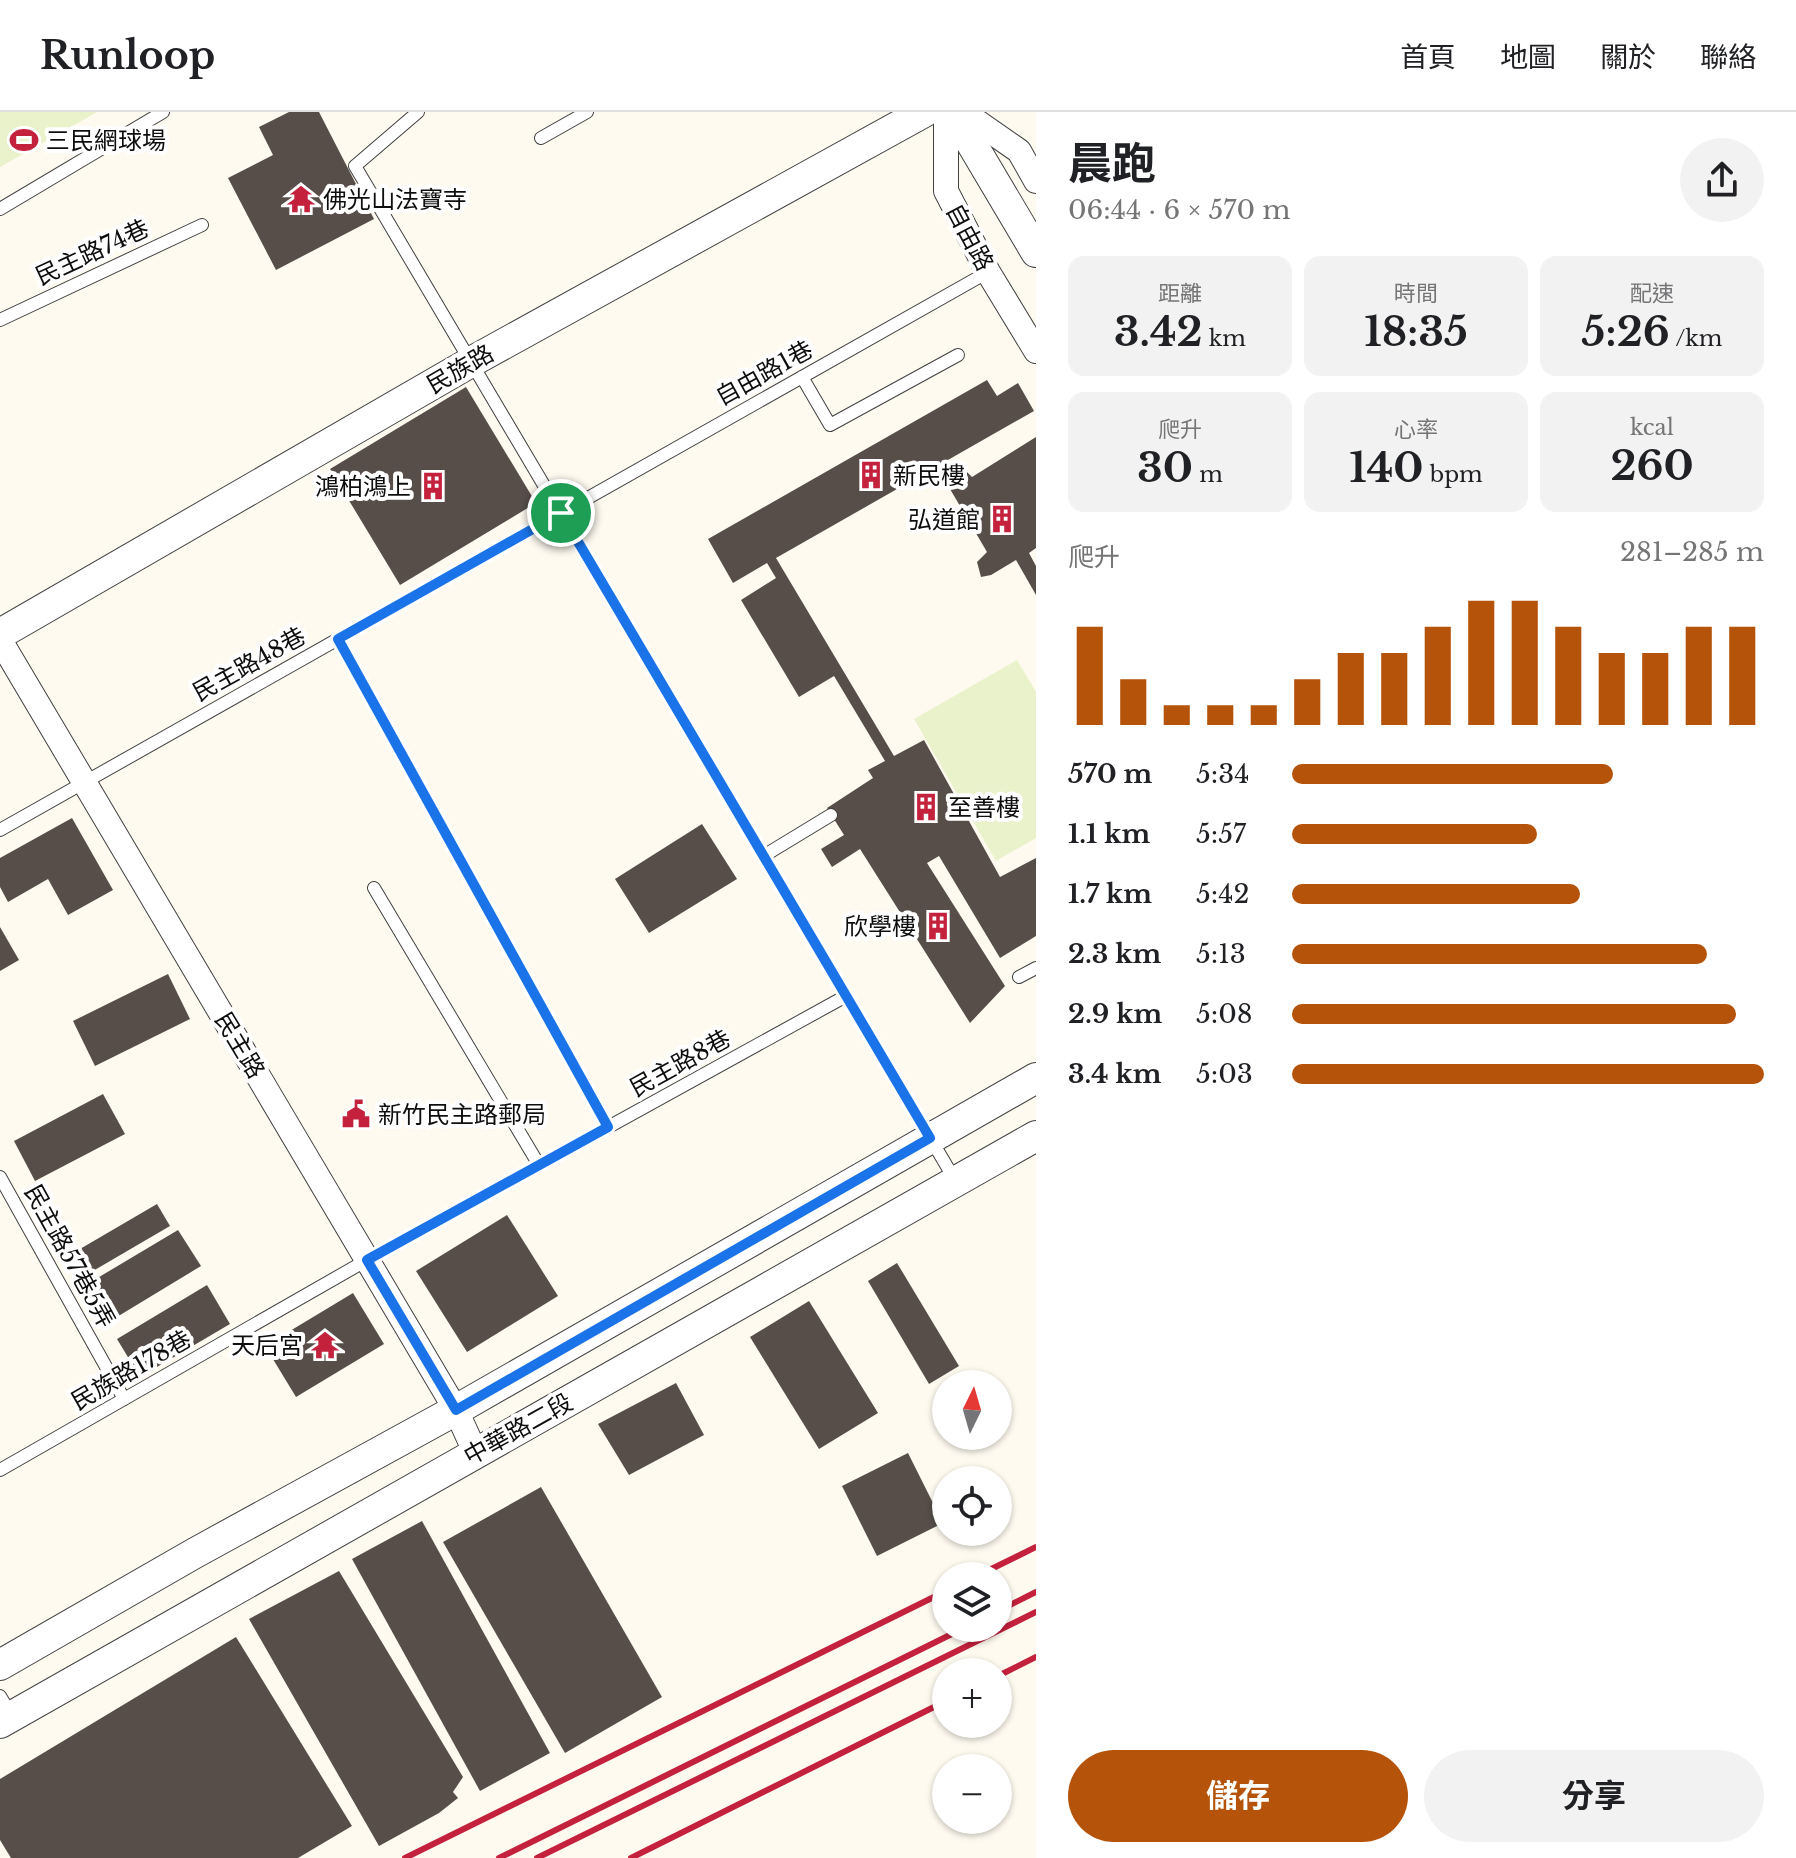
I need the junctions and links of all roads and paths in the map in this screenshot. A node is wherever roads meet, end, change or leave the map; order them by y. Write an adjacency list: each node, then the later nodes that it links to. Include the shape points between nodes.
1 (163, 112): 10 (lane)
2 (418, 112): 17 (lane, via 355,166)
3 (587, 112): 8 (lane)
4 (924, 112): 17 (street, 民族路)
5 (946, 112): 13 (street, 自由路, via 946,191)
6 (953, 112): 12 (street)
7 (963, 112): 9 (street, via 1019,151)
8 (541, 138)
9 (1036, 181)
10 (0, 209)
11 (202, 225): 14 (lane, 民主路74巷)
12 (1036, 252)
13 (988, 272): 15 (street, 自由路); 18 (lane, 自由路1巷)
14 (0, 320)
15 (1036, 351)
16 (958, 355): 18 (lane, via 830,425)
17 (471, 362): 19 (lane); 20 (street, 民族路)
18 (802, 377): 19 (lane, 自由路1巷)
19 (561, 513): 21 (lane, 民主路48巷); 25 (lane)
20 (0, 637): 22 (street, 民主路)
21 (338, 639): 22 (lane, 民主路48巷); 31 (lane)
22 (85, 782): 24 (lane, 民主路48巷); 37 (street, 民主路)
23 (831, 815): 25 (lane)
24 (0, 830)
25 (765, 855): 29 (lane)
26 (374, 888): 34 (lane)
27 (1036, 968): 28 (lane)
28 (1019, 977)
29 (846, 996): 31 (lane, 民主路8巷); 33 (lane)
30 (1036, 1078): 33 (street, 中華路二段)
31 (608, 1127): 34 (lane, 民主路8巷)
32 (1036, 1136): 36 (street, 中華路二段)
33 (930, 1138): 36 (lane); 39 (street, 中華路二段)
34 (539, 1165): 37 (lane, 民主路8巷)
35 (0, 1177): 38 (lane, 民主路57巷5弄)
36 (957, 1183): 40 (street, 中華路二段)
37 (367, 1260): 38 (lane, 民族路178巷); 39 (street, 民主路)
38 (124, 1399): 41 (lane, 民族路178巷)
39 (456, 1410): 40 (street, 民主路); 42 (street, 中華路二段)
40 (475, 1452): 43 (street, 中華路二段)
41 (0, 1470)
42 (0, 1665)
43 (4, 1712)

